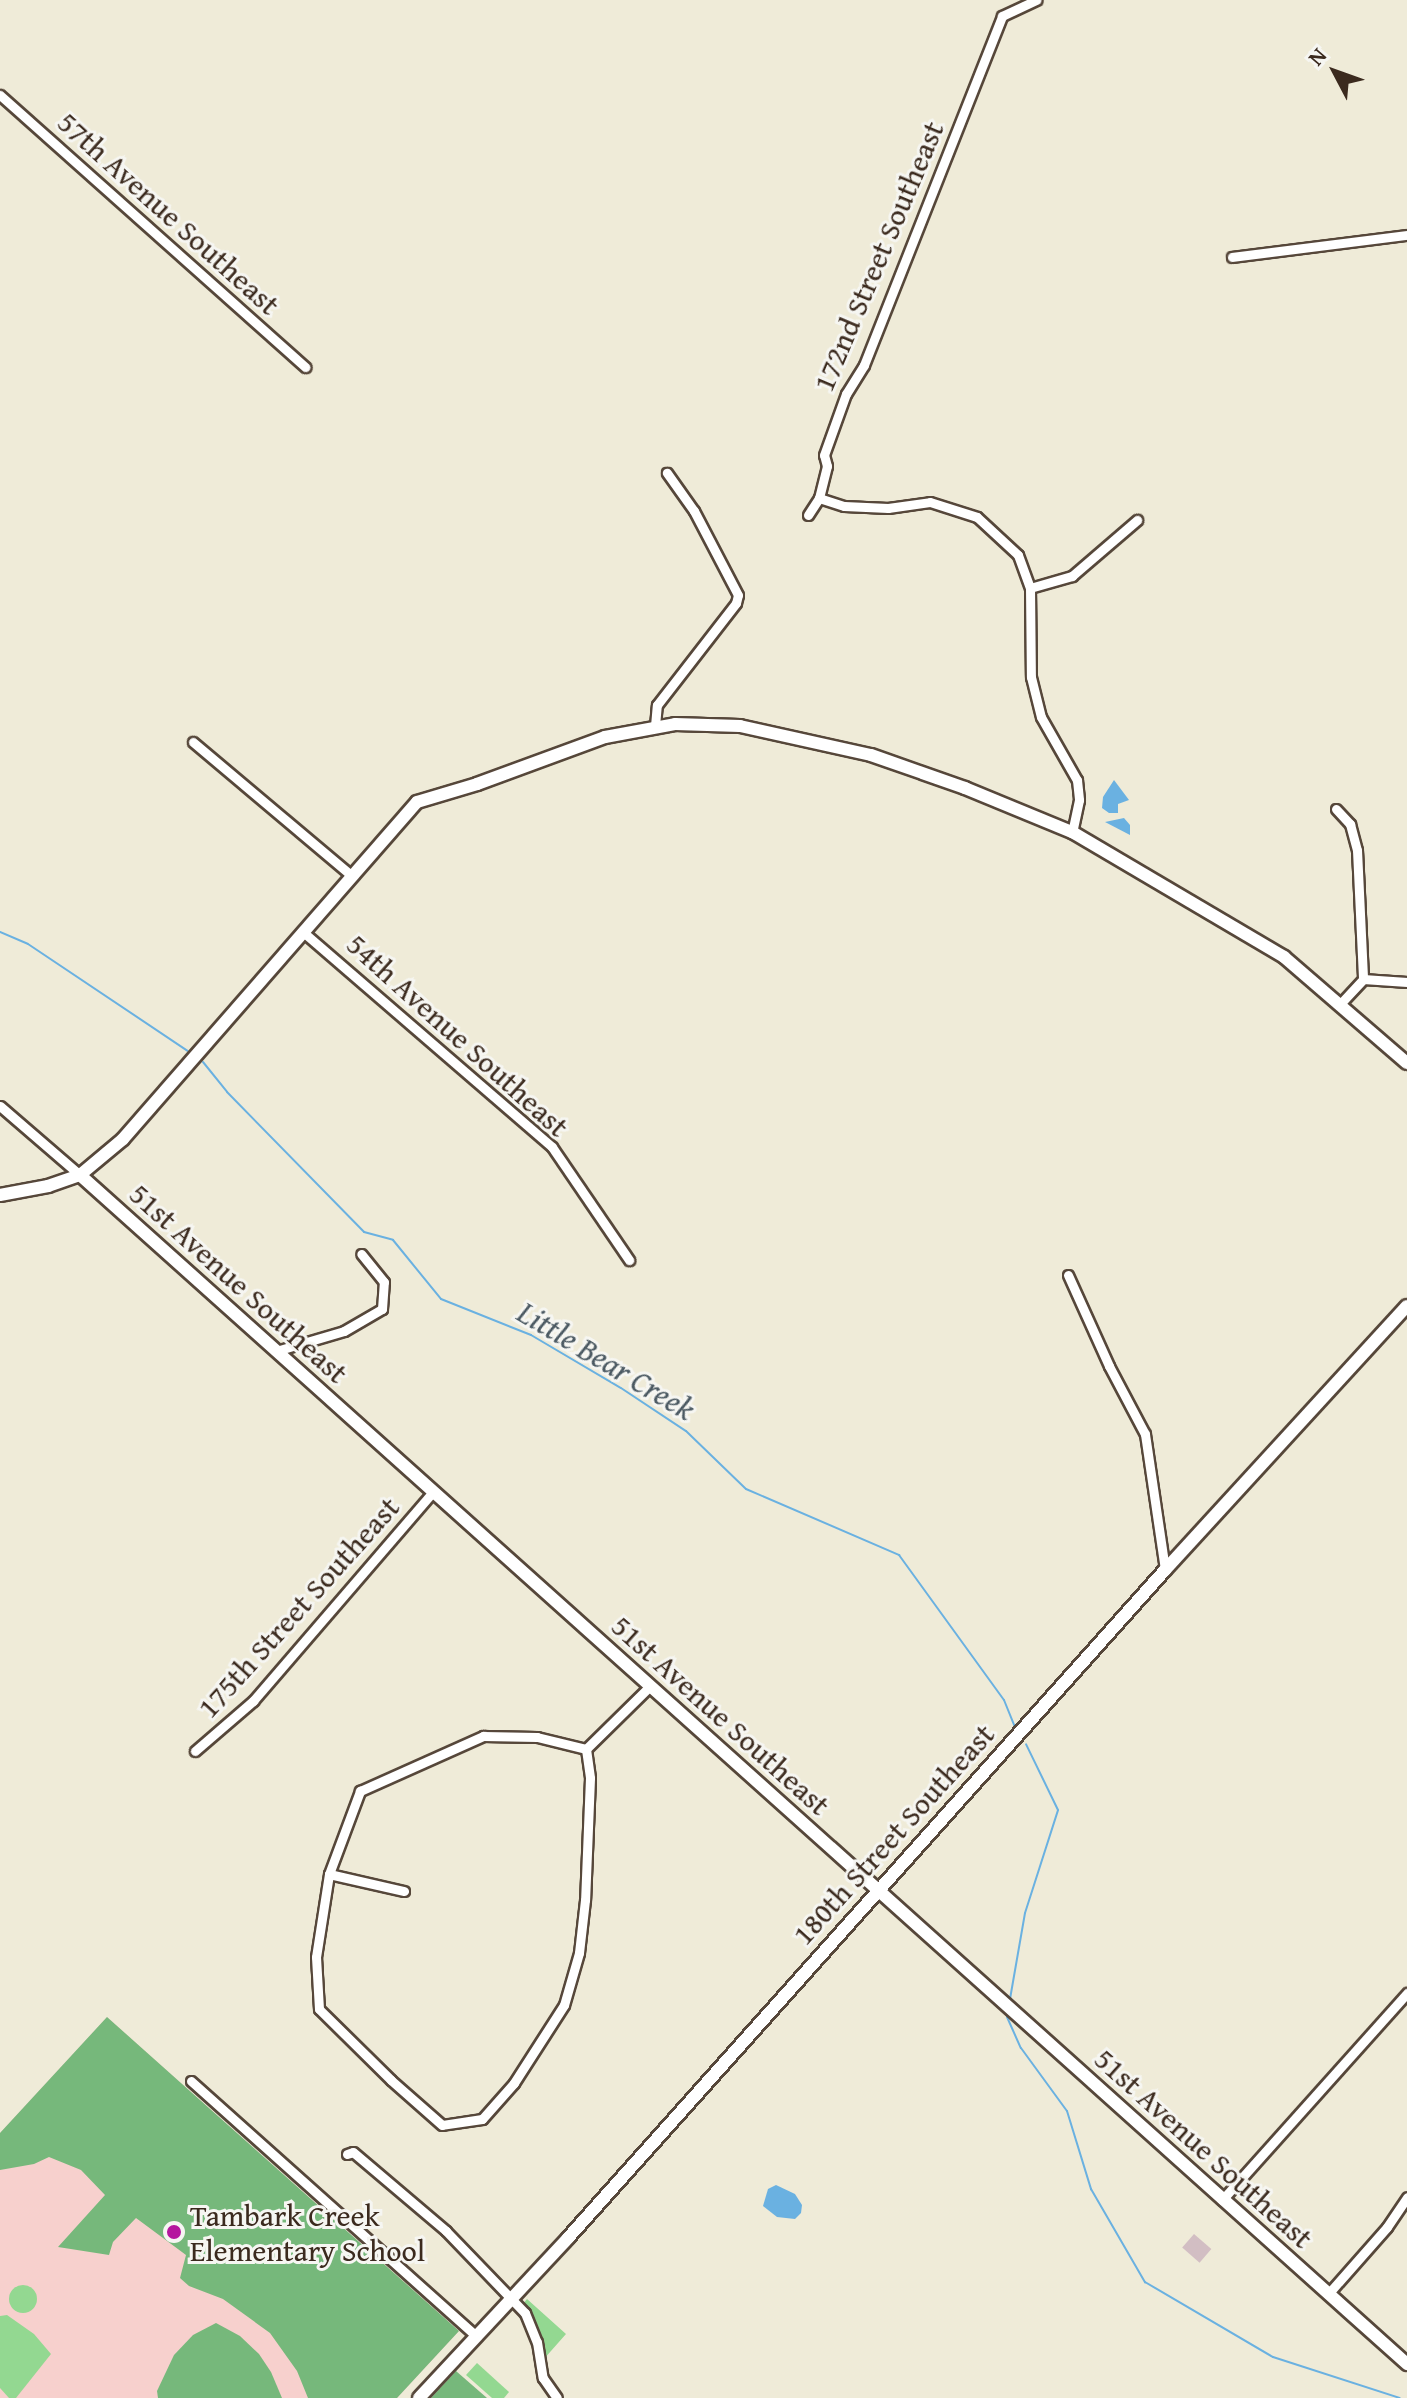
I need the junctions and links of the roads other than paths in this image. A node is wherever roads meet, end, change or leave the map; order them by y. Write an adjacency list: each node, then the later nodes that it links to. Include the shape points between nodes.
1 (1036, 0): 7 (street, 172nd Street Southeast, via 1002,16 864,365 846,394 824,455 827,466)
2 (0, 95): 5 (street, 57th Avenue Southeast)
3 (1407, 235): 4 (street)
4 (1232, 257)
5 (305, 367)
6 (667, 473): 11 (street, via 694,511 738,595 657,705)
7 (819, 498): 8 (street, 172nd Street Southeast); 10 (street, via 844,506 888,508 930,502 977,517 1018,555)
8 (808, 515)
9 (1137, 520): 10 (street, via 1072,576)
10 (1030, 588): 14 (street, via 1031,677 1041,717 1077,780)
11 (655, 726): 14 (street, via 740,726 871,755); 15 (street, via 582,745 417,802)
12 (193, 742): 15 (street)
13 (1336, 809): 17 (street, via 1350,824 1357,850)
14 (1072, 832): 19 (street, via 1284,957)
15 (350, 874): 16 (street)
16 (302, 931): 22 (street, via 123,1139); 25 (street, 54th Avenue Southeast, via 552,1147)
17 (1363, 979): 18 (street); 19 (street)
18 (1407, 982)
19 (1341, 1003): 20 (street)
20 (1407, 1063)
21 (0, 1106): 22 (street, 51st Avenue Southeast)
22 (80, 1175): 23 (street); 28 (street, 51st Avenue Southeast)
23 (0, 1195)
24 (361, 1254): 28 (street, via 384,1282 382,1309 344,1331)
25 (629, 1260)
26 (1068, 1275): 30 (street, via 1145,1434)
27 (1407, 1306): 30 (street, 180th Street Southeast)
28 (276, 1351): 29 (street, 51st Avenue Southeast)
29 (433, 1492): 31 (street, 51st Avenue Southeast); 33 (street, 175th Street Southeast, via 253,1701)
30 (1165, 1570): 35 (street, 180th Street Southeast)
31 (649, 1687): 32 (street); 35 (street, 51st Avenue Southeast)
32 (586, 1749): 34 (street, via 537,1737 483,1736 394,1773 360,1791); 34 (street, via 590,1778 579,1953 564,2005 514,2083 482,2119 442,2125 319,2009 316,1957)
33 (195, 1751)
34 (329, 1874): 36 (street)
35 (877, 1889): 41 (street, 51st Avenue Southeast); 43 (street, 180th Street Southeast)
36 (404, 1891)
37 (1407, 1993): 41 (street)
38 (191, 2081): 44 (street)
39 (347, 2154): 43 (street, via 353,2152 446,2231)
40 (1407, 2197): 42 (street)
41 (1222, 2200): 42 (street, 51st Avenue Southeast)
42 (1328, 2294): 45 (street, 51st Avenue Southeast)
43 (510, 2300): 44 (street, 180th Street Southeast); 47 (street, via 532,2327 543,2378)
44 (476, 2336): 46 (street, 180th Street Southeast)
45 (1407, 2364)
46 (419, 2398)
47 (557, 2398)

